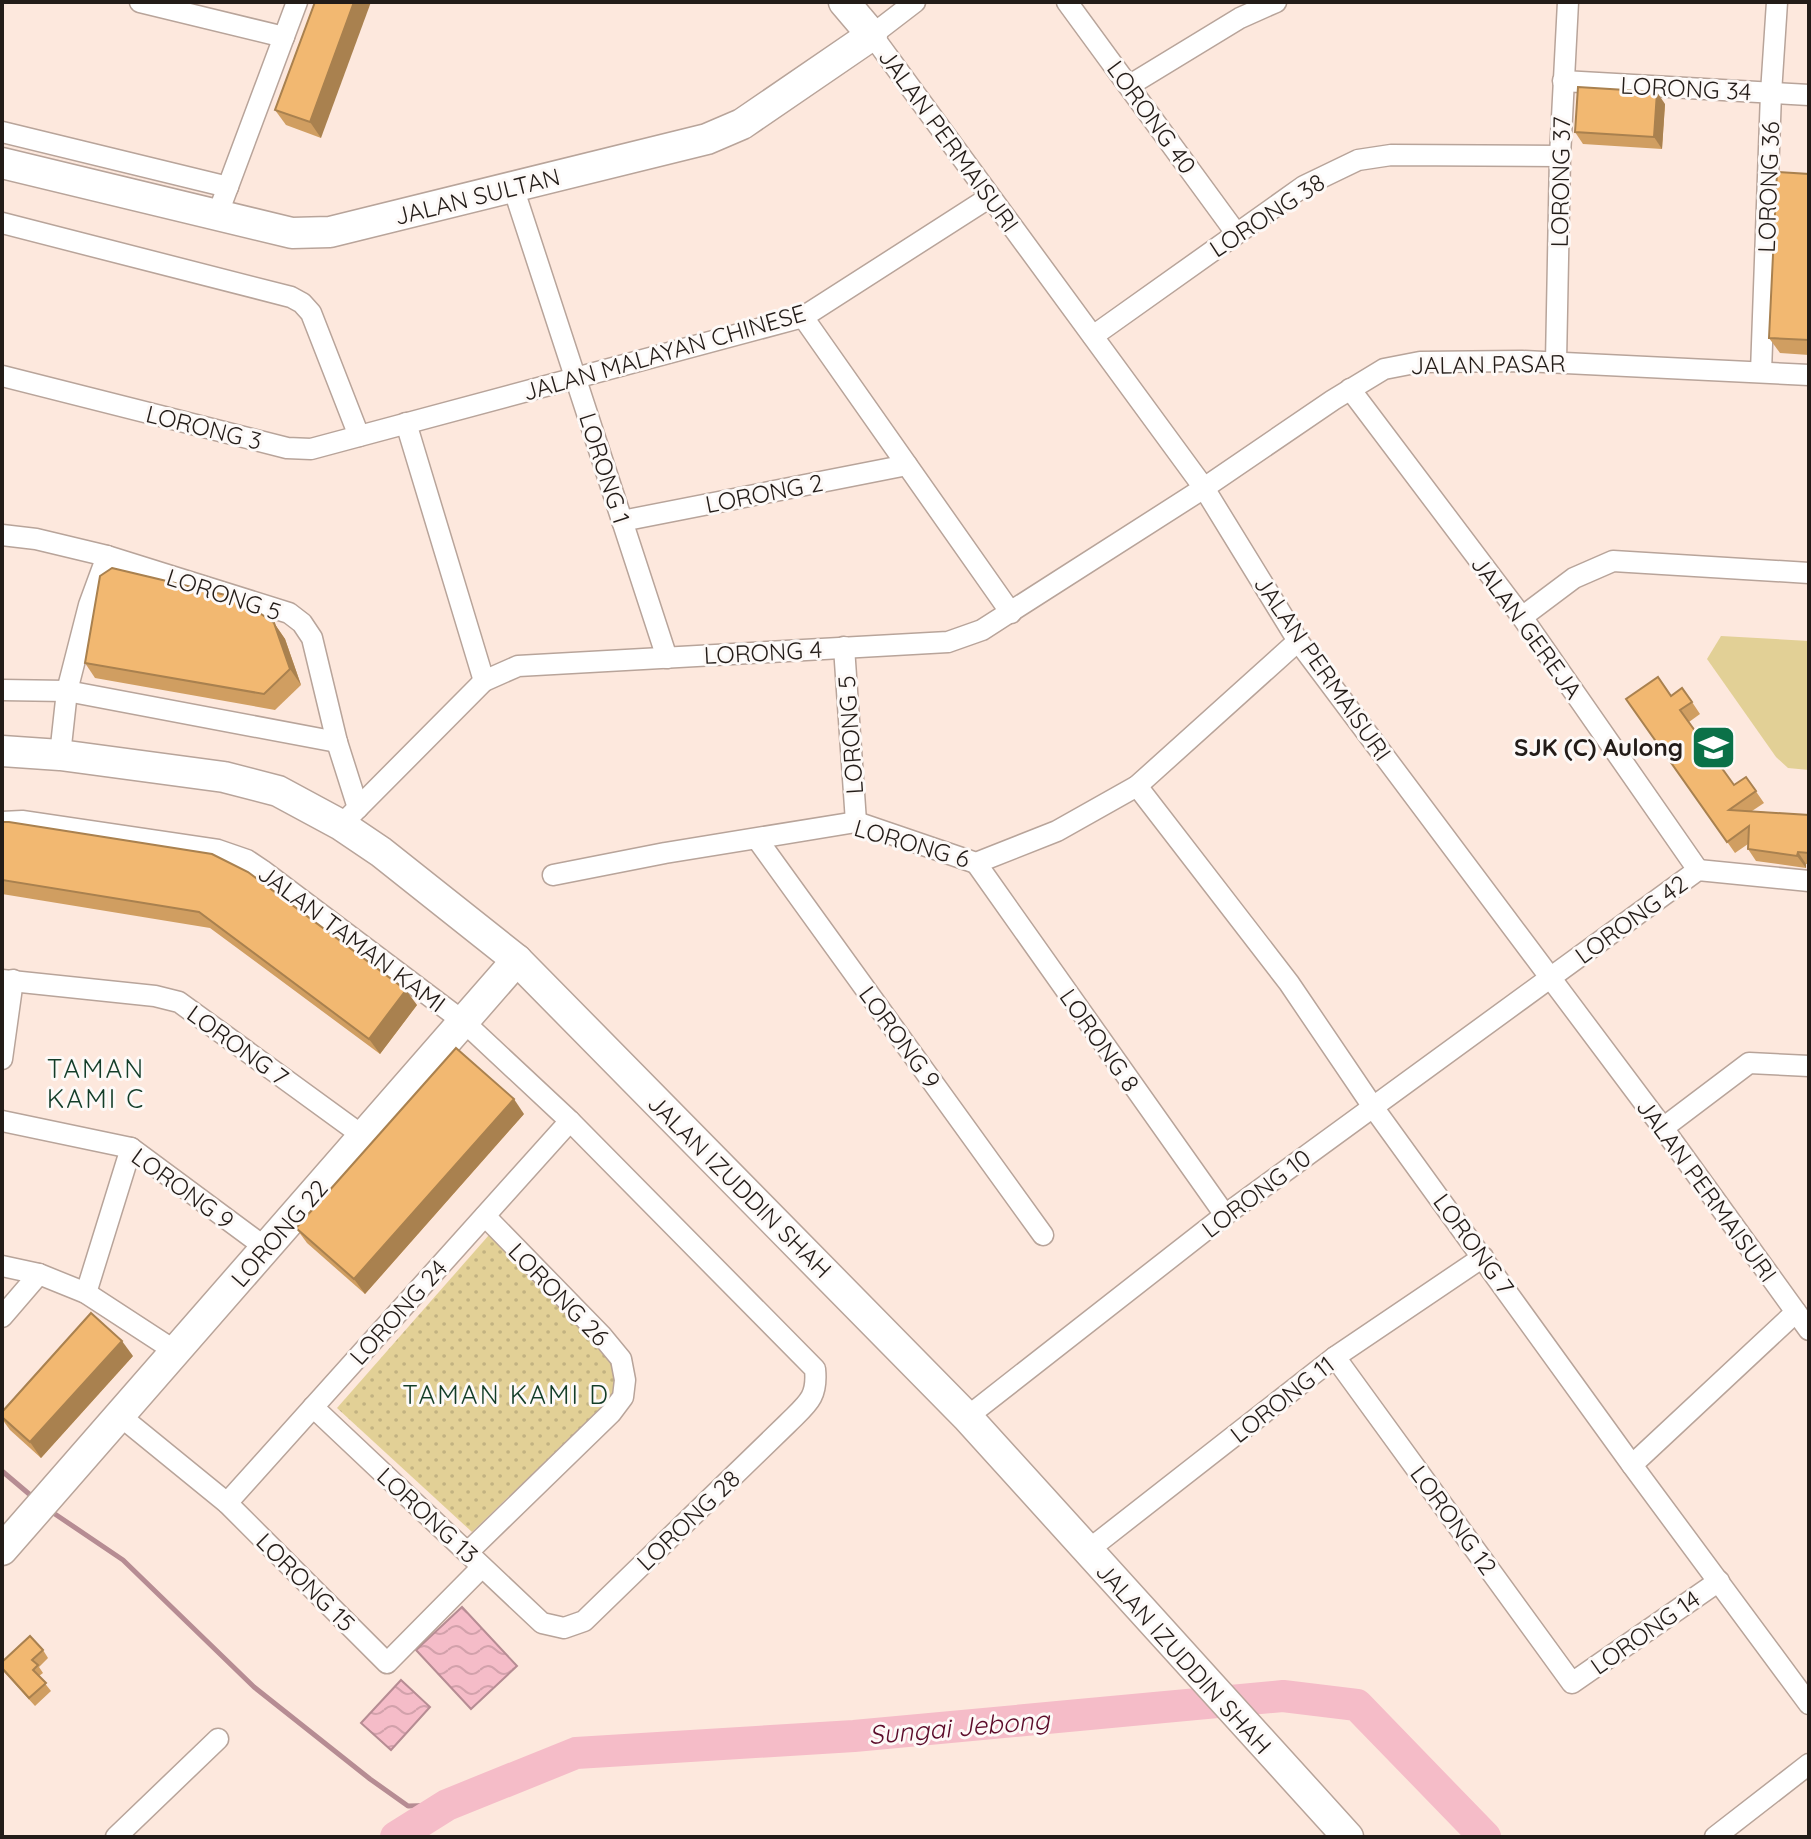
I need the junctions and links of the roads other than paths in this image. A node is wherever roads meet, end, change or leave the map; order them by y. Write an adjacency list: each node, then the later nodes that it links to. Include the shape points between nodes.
1 (140, 2): 10 (street)
2 (297, 2): 10 (street)
3 (844, 2): 9 (main road, JALAN PERMAISURI)
4 (915, 2): 9 (street, JALAN SULTAN)
5 (1067, 2): 12 (street, LORONG 40)
6 (1276, 2): 12 (street)
7 (1568, 2): 11 (street, LORONG 37)
8 (1777, 2): 13 (street, LORONG 36)
9 (872, 35): 19 (main road, JALAN SULTAN, via 726,132); 20 (street, JALAN PERMAISURI)
10 (284, 37): 18 (street)
11 (1563, 81): 13 (street, LORONG 34); 16 (street, LORONG 37)
12 (1130, 85): 23 (street, LORONG 40)
13 (1771, 93): 14 (street, LORONG 34); 27 (street, LORONG 36)
14 (1809, 95)
15 (2, 132): 18 (street)
16 (1560, 156): 23 (street, LORONG 38, via 1374,156 1304,186); 26 (street, LORONG 37)
17 (2, 163): 21 (main road, JALAN SULTAN)
18 (228, 187): 21 (street)
19 (513, 187): 21 (main road, JALAN SULTAN, via 330,232 292,233); 30 (street, LORONG 1)
20 (990, 197): 24 (street, JALAN MALAYAN CHINESE); 25 (street, JALAN PERMAISURI)
21 (217, 216)
22 (2, 223): 33 (street, via 302,303 311,313)
23 (1236, 233): 25 (street, LORONG 38)
24 (803, 317): 30 (street, JALAN MALAYAN CHINESE); 34 (street)
25 (1093, 336): 35 (street, JALAN PERMAISURI)
26 (1556, 362): 27 (street, JALAN PASAR); 31 (street, JALAN PASAR, via 1420,362 1384,369)
27 (1761, 372): 28 (street, JALAN PASAR)
28 (1809, 375)
29 (2, 376): 33 (street, LORONG 3, via 287,448 311,449)
30 (575, 378): 32 (street, JALAN MALAYAN CHINESE); 36 (street, LORONG 1)
31 (1350, 389): 35 (street, JALAN PASAR); 41 (street, JALAN GEREJA)
32 (406, 423): 33 (street, LORONG 3); 45 (street)
33 (359, 436)
34 (907, 465): 36 (street, LORONG 2); 40 (street)
35 (1204, 488): 40 (street, LORONG 4); 42 (street, JALAN PERMAISURI)
36 (622, 521): 44 (street, LORONG 1)
37 (2, 535): 38 (street, LORONG 5)
38 (107, 556): 47 (street); 48 (street, LORONG 5, via 289,613 302,623 312,638)
39 (1809, 573): 41 (street, via 1613,561 1574,578)
40 (1011, 613): 43 (street, LORONG 4, via 948,642)
41 (1522, 617): 57 (street, JALAN GEREJA)
42 (1298, 641): 51 (street, LORONG 6); 61 (street, JALAN PERMAISURI)
43 (844, 647): 44 (street, LORONG 4); 54 (street, LORONG 5)
44 (667, 658): 45 (street, LORONG 4, via 518,666)
45 (484, 681): 52 (street, LORONG 4)
46 (2, 690): 47 (street)
47 (67, 691): 48 (street); 50 (street)
48 (337, 742): 52 (street, LORONG 5)
49 (2, 751): 50 (main road, JALAN IZUDDIN SHAH)
50 (60, 755): 52 (main road, JALAN IZUDDIN SHAH, via 224,777)
51 (1137, 786): 56 (street, LORONG 6, via 1057,831); 66 (street, LORONG 7, via 1289,983)
52 (350, 816): 60 (main road, JALAN IZUDDIN SHAH, via 381,852)
53 (2, 822): 63 (street, JALAN TAMAN KAMI, via 218,850 247,860)
54 (856, 822): 55 (street, LORONG 6); 56 (street, LORONG 6)
55 (757, 839): 58 (street, LORONG 6); 74 (street, LORONG 9)
56 (976, 863): 72 (street, LORONG 8)
57 (1698, 870): 59 (street, LORONG 42); 61 (street, LORONG 42)
58 (553, 875)
59 (1809, 881)
60 (517, 960): 63 (main road, LORONG 22); 87 (main road, JALAN IZUDDIN SHAH)
61 (1551, 978): 66 (street, LORONG 10); 69 (street, JALAN PERMAISURI)
62 (8, 980): 64 (street); 70 (street, LORONG 7, via 179,1002)
63 (479, 1004): 68 (street); 70 (main road, LORONG 22)
64 (2, 1059)
65 (1809, 1066): 69 (street, via 1749,1063)
66 (1373, 1107): 72 (street, LORONG 10); 76 (street, LORONG 7)
67 (2, 1121): 71 (street, LORONG 9)
68 (570, 1121): 73 (street, LORONG 24); 94 (street, LORONG 28, via 815,1369 817,1385 787,1424 584,1621 564,1628)
69 (1663, 1128): 80 (street, JALAN PERMAISURI)
70 (363, 1136): 75 (main road, LORONG 22)
71 (131, 1148): 75 (street, LORONG 9); 79 (street)
72 (1225, 1215): 87 (street, LORONG 10)
73 (485, 1216): 85 (street, LORONG 24); 92 (street, LORONG 26, via 602,1336 621,1359 625,1380 623,1397 611,1413)
74 (1043, 1235)
75 (266, 1248): 83 (main road, LORONG 22)
76 (1483, 1257): 84 (street, LORONG 11); 88 (street, LORONG 7)
77 (2, 1266): 78 (street)
78 (39, 1274): 79 (street); 81 (street)
79 (86, 1293): 83 (street)
80 (1796, 1312): 82 (street, JALAN PERMAISURI); 88 (street)
81 (2, 1317)
82 (1809, 1330)
83 (175, 1351): 86 (main road, LORONG 22)
84 (1335, 1357): 91 (street, LORONG 11); 95 (street, LORONG 12)
85 (313, 1407): 89 (street, LORONG 24); 92 (street, LORONG 13)
86 (119, 1415): 89 (street, LORONG 15); 90 (main road, LORONG 22)
87 (967, 1417): 91 (main road, JALAN IZUDDIN SHAH)
88 (1632, 1465): 93 (street, LORONG 7)
89 (227, 1503): 92 (street, LORONG 15, via 387,1663)
90 (2, 1550)
91 (1087, 1551): 100 (main road, JALAN IZUDDIN SHAH)
92 (475, 1559): 94 (street, LORONG 13)
93 (1719, 1581): 95 (street, LORONG 14); 96 (street, LORONG 7)
94 (542, 1623)
95 (1572, 1683)
96 (1809, 1704)
97 (218, 1739): 99 (street)
98 (1809, 1764): 101 (street)
99 (116, 1837)
100 (1348, 1837)
101 (1715, 1837)

